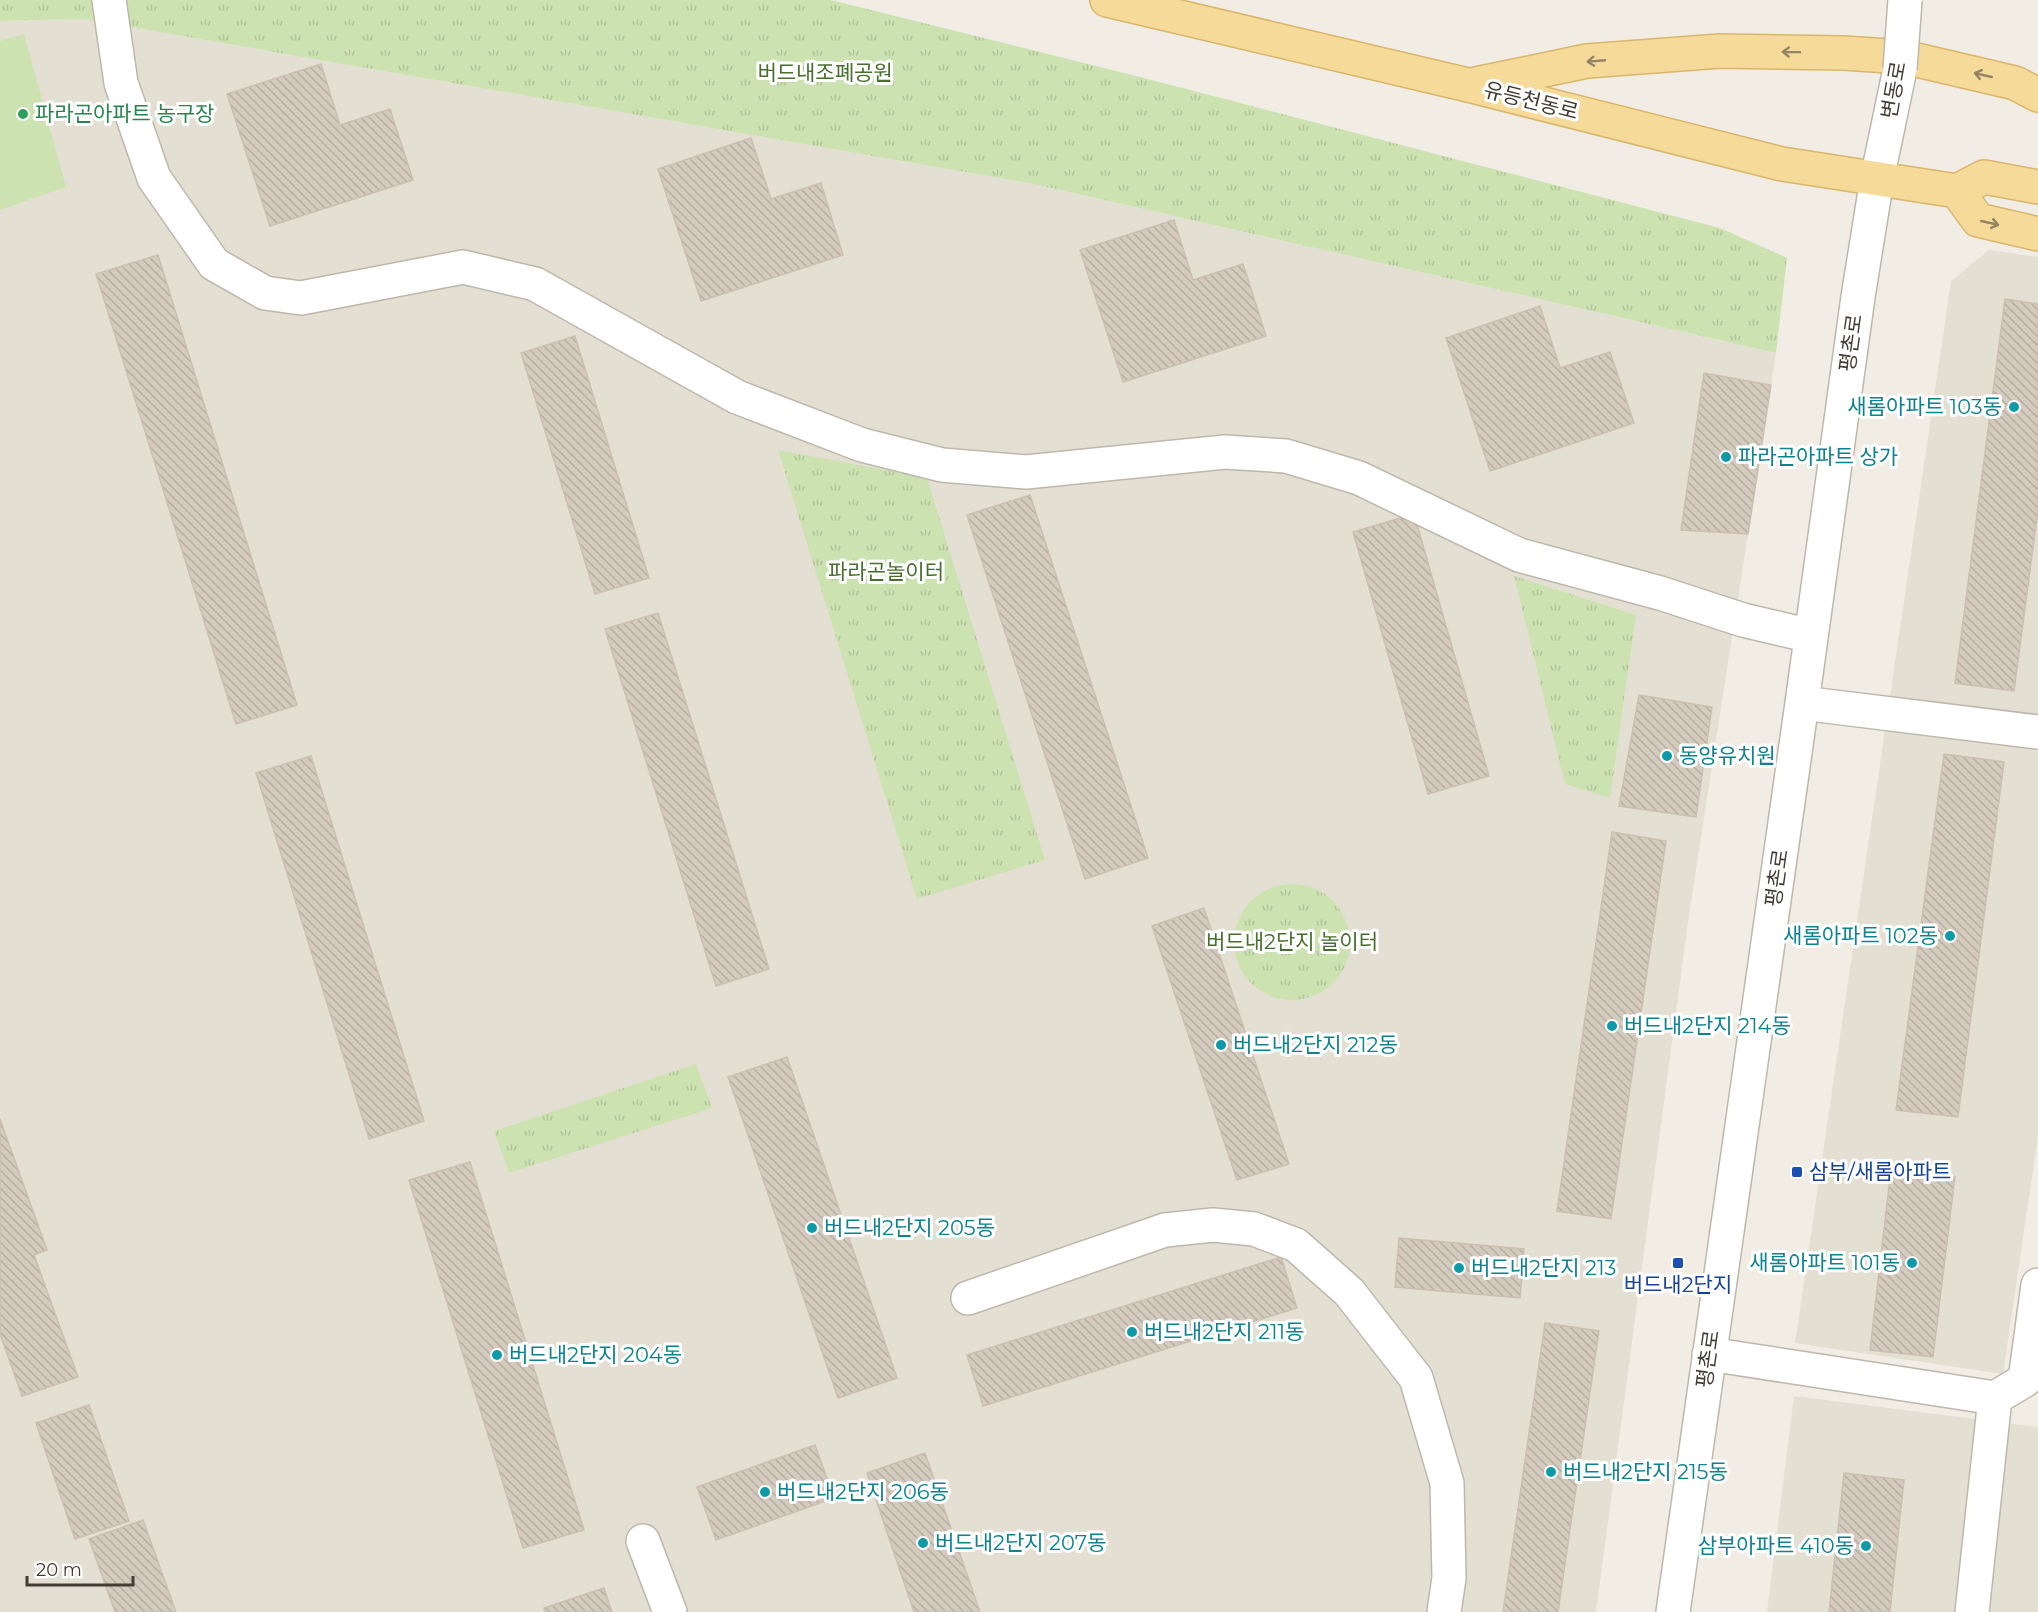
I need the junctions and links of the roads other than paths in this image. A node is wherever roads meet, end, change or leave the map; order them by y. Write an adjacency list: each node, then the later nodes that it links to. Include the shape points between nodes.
1 (109, 0): 10 (street, via 121,83 154,178 214,264 265,293 301,298 462,267 535,284 737,397 862,445 942,465 1026,472 1225,452 1286,456 1359,478 1519,555)
2 (1107, 0): 4 (main road, 유등천동로)
3 (1905, 0): 6 (street, 변동로, bridge, via 1900,69)
4 (1468, 85): 5 (main road, one-way to 4, via 2015,83 1904,57 1720,51 1587,61); 6 (main road, 유등천동로, via 1782,164)
5 (2038, 95)
6 (1876, 179): 8 (main road, 유등천동로); 10 (street, 평촌로)
7 (2038, 187): 8 (main road, via 1984,177)
8 (1956, 191): 9 (main road, one-way to 9, via 1978,220)
9 (2038, 234)
10 (1811, 636): 11 (street, 평촌로)
11 (1802, 703): 12 (street); 15 (street, 평촌로)
12 (2038, 732)
13 (2038, 1284): 16 (street, via 2025,1380)
14 (968, 1298): 19 (street, via 1165,1230 1213,1225 1254,1229 1296,1245 1349,1292 1416,1378 1447,1483 1449,1578)
15 (1709, 1354): 16 (street); 20 (street, 평촌로)
16 (1995, 1398): 21 (street)
17 (644, 1541): 18 (street)
18 (670, 1612)
19 (1444, 1612)
20 (1673, 1612)
21 (1972, 1612)

